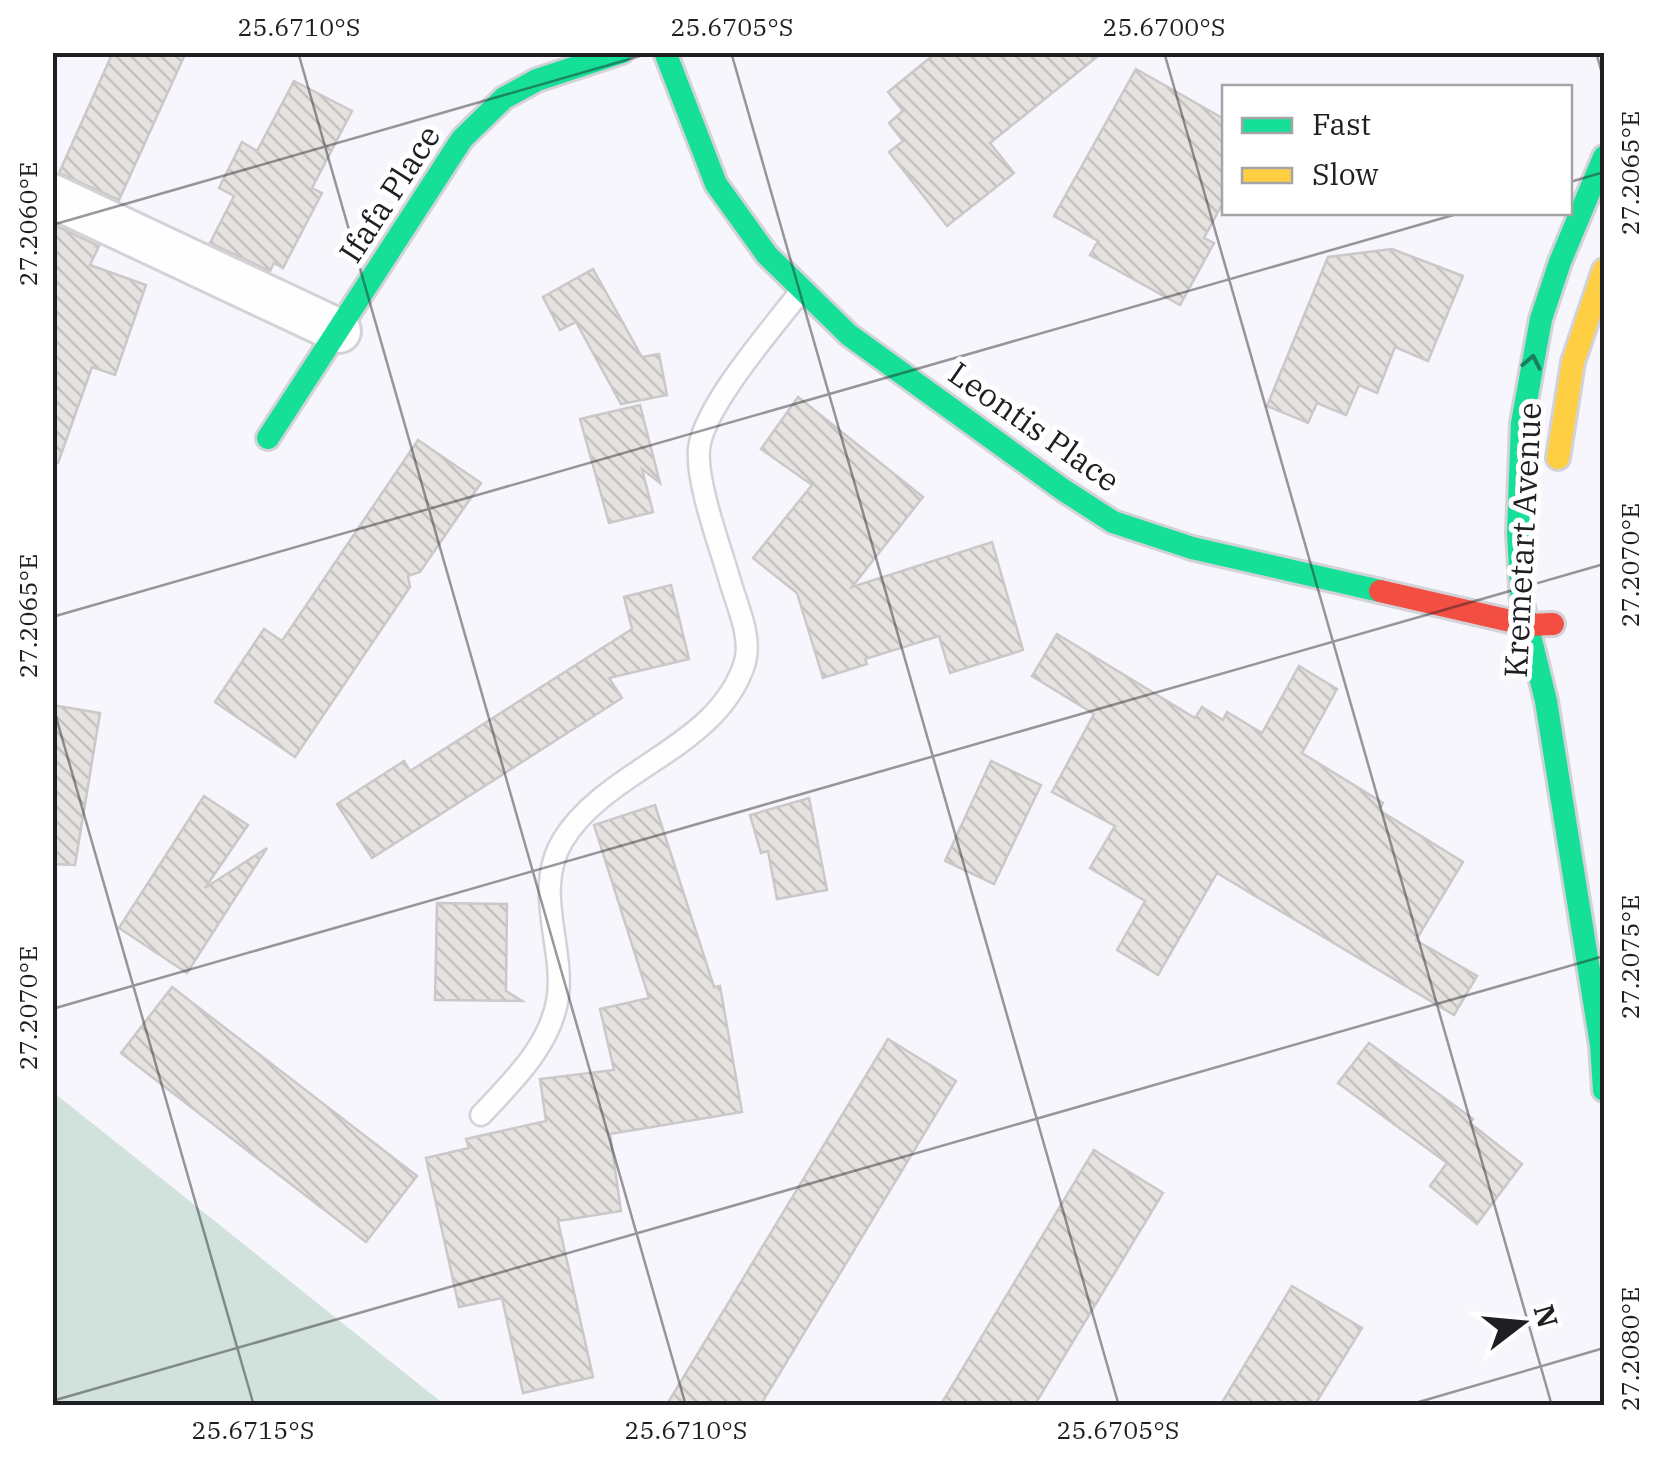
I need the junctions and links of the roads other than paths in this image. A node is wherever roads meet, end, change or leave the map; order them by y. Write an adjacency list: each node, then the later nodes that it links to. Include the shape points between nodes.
1 (622, 52): 7 (street, Ifafa Place, via 536,80 504,98 462,139)
2 (665, 52): 6 (street, Leontis Place, via 716,184)
3 (1604, 157): 12 (street, Kremetart Avenue, one-way to 3, via 1518,513 1529,371 1560,262)
4 (52, 196): 7 (street)
5 (1604, 270): 9 (street, Kremetart Avenue, via 1562,400)
6 (802, 289): 12 (street, Leontis Place, via 850,335 1113,522 1192,548); 15 (lane, via 716,407 699,450 746,634 745,662 730,694 696,729 578,820 564,839 550,881 558,978 554,1014 524,1069)
7 (338, 331): 8 (street, Ifafa Place)
8 (268, 438)
9 (1556, 484)
10 (1556, 600): 11 (street, Kremetart Avenue)
11 (1554, 624): 12 (street, Leontis Place); 13 (street, Kremetart Avenue)
12 (1528, 625): 13 (street, Kremetart Avenue)
13 (1546, 701): 14 (street, Kremetart Avenue)
14 (1604, 1090)
15 (481, 1115)

